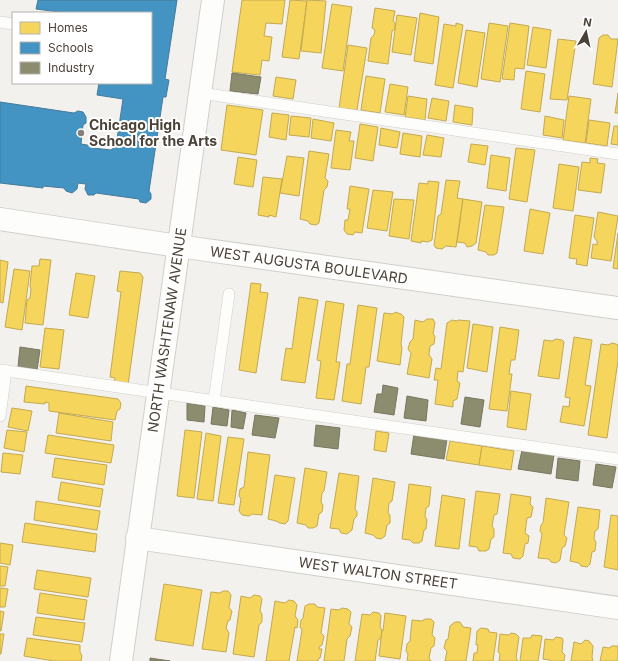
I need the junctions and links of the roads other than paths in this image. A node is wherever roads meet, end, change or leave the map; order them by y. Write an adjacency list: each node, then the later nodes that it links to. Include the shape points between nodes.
1 (213, 0): 4 (street, NORTH WASHTENAW AVENUE)
2 (0, 22): 3 (lane)
3 (12, 24)
4 (200, 93): 5 (lane); 7 (street, NORTH WASHTENAW AVENUE)
5 (618, 154)
6 (0, 219): 7 (street, WEST AUGUSTA BOULEVARD)
7 (178, 246): 9 (street, WEST AUGUSTA BOULEVARD); 11 (street, NORTH WASHTENAW AVENUE)
8 (229, 294): 12 (lane)
9 (618, 308)
10 (3, 371): 11 (lane); 13 (lane)
11 (158, 392): 12 (lane); 15 (street, NORTH WASHTENAW AVENUE)
12 (214, 401): 14 (lane)
13 (0, 416)
14 (618, 459)
15 (138, 538): 16 (street, WEST WALTON STREET); 17 (street, NORTH WASHTENAW AVENUE)
16 (618, 608)
17 (121, 661)

